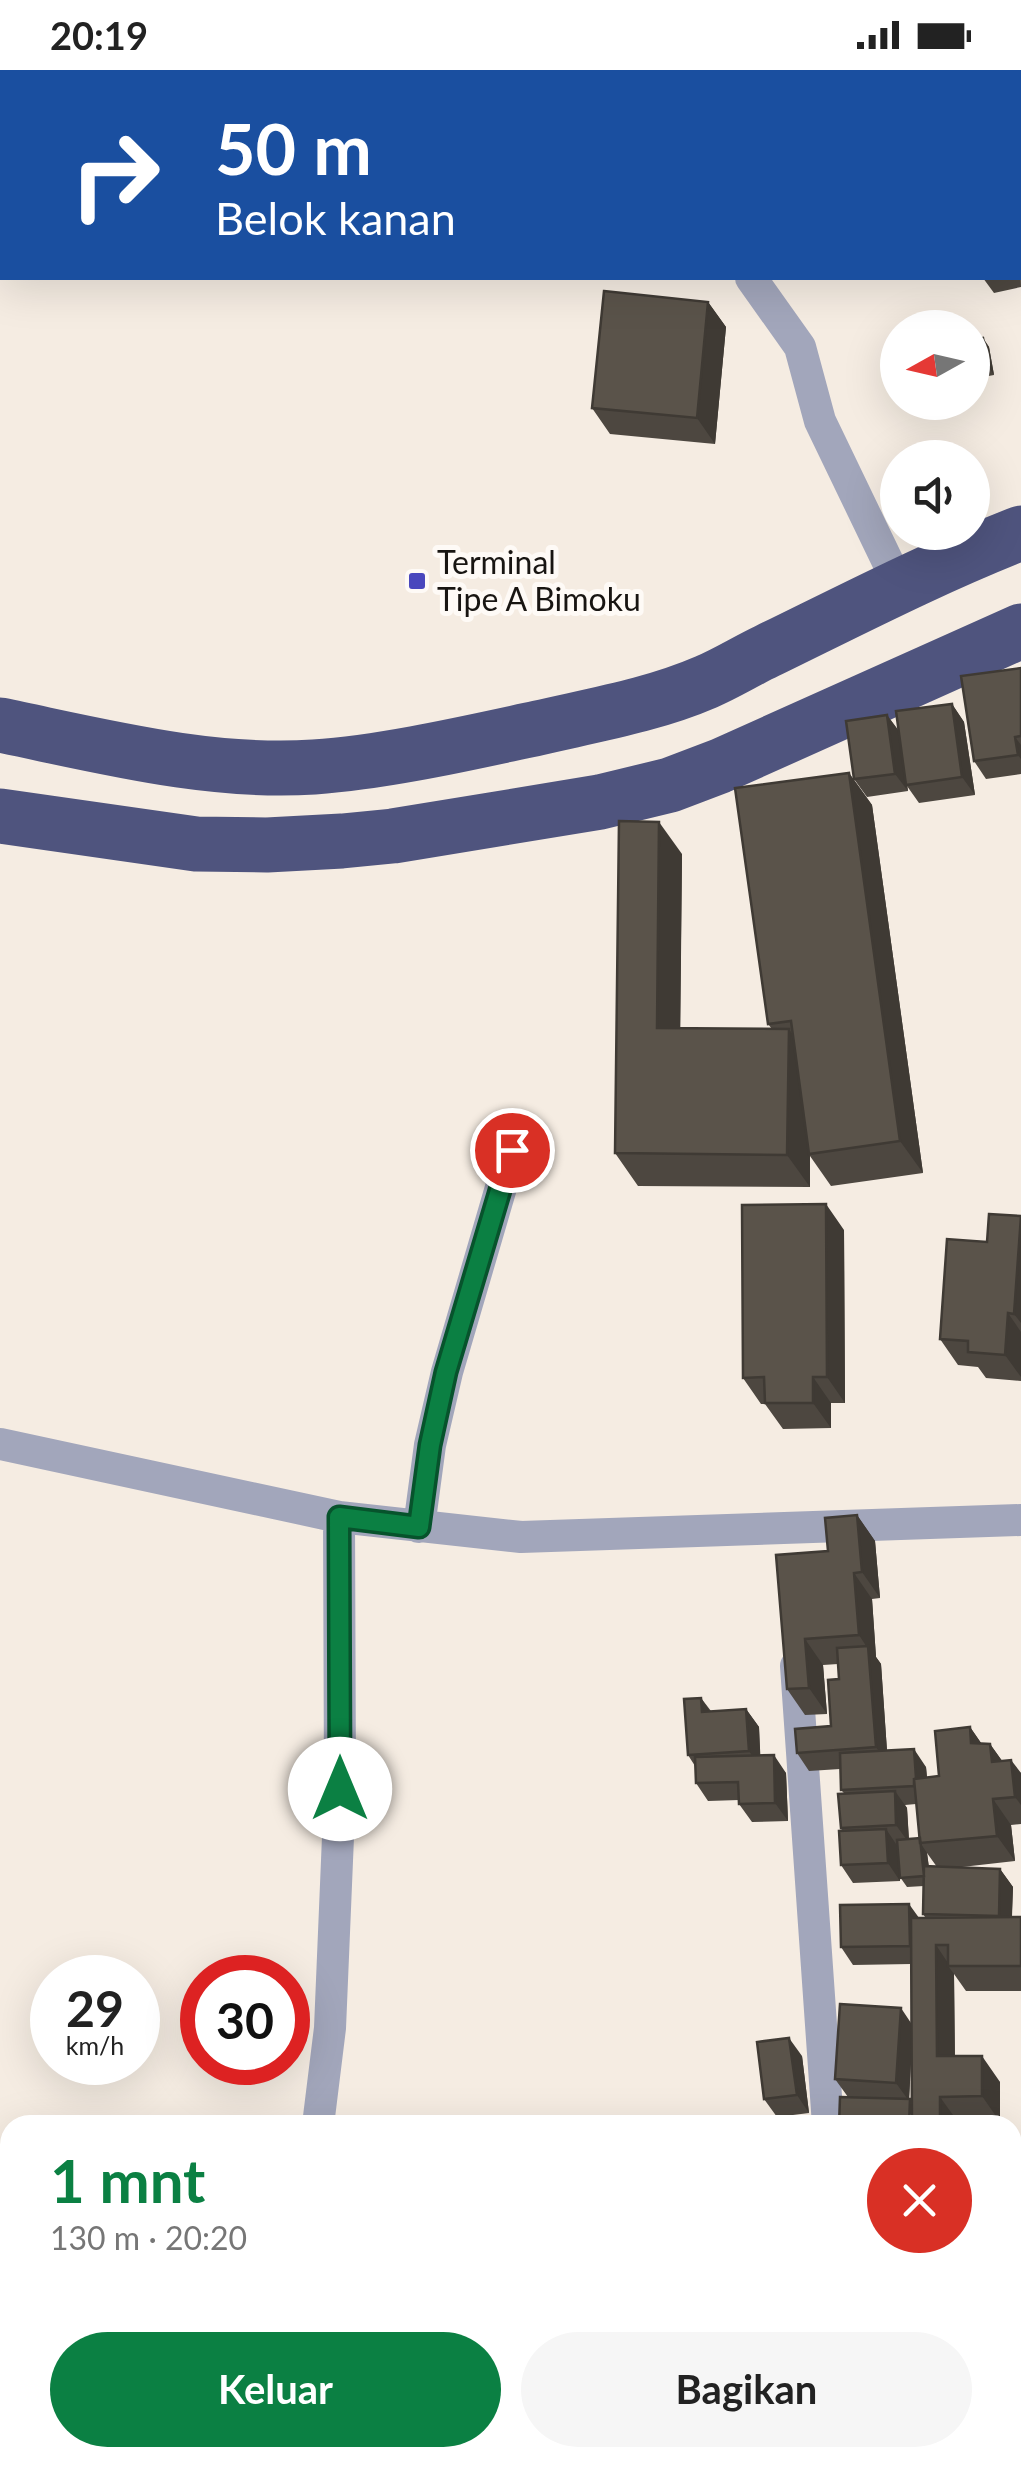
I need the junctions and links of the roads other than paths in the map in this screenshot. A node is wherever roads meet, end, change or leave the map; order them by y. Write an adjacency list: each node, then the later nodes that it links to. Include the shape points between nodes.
1 (751, 280): 3 (street, via 800,346 820,422)
2 (1021, 533): 3 (highway)
3 (900, 585): 6 (highway, via 705,682)
4 (1021, 632): 8 (highway, via 670,786)
5 (0, 725): 6 (highway, via 255,767 370,760)
6 (518, 732): 8 (highway)
7 (0, 816): 8 (highway, via 196,844 267,845)
8 (530, 816)
9 (512, 1150): 14 (street, via 446,1372)
10 (0, 1444): 11 (street)
11 (339, 1517): 14 (street); 17 (street, via 336,1911)
12 (1021, 1520): 13 (street)
13 (786, 1526): 14 (street, via 521,1537); 15 (street)
14 (419, 1527)
15 (788, 1566)
16 (794, 1644): 18 (street)
17 (319, 2115)
18 (827, 2115)

